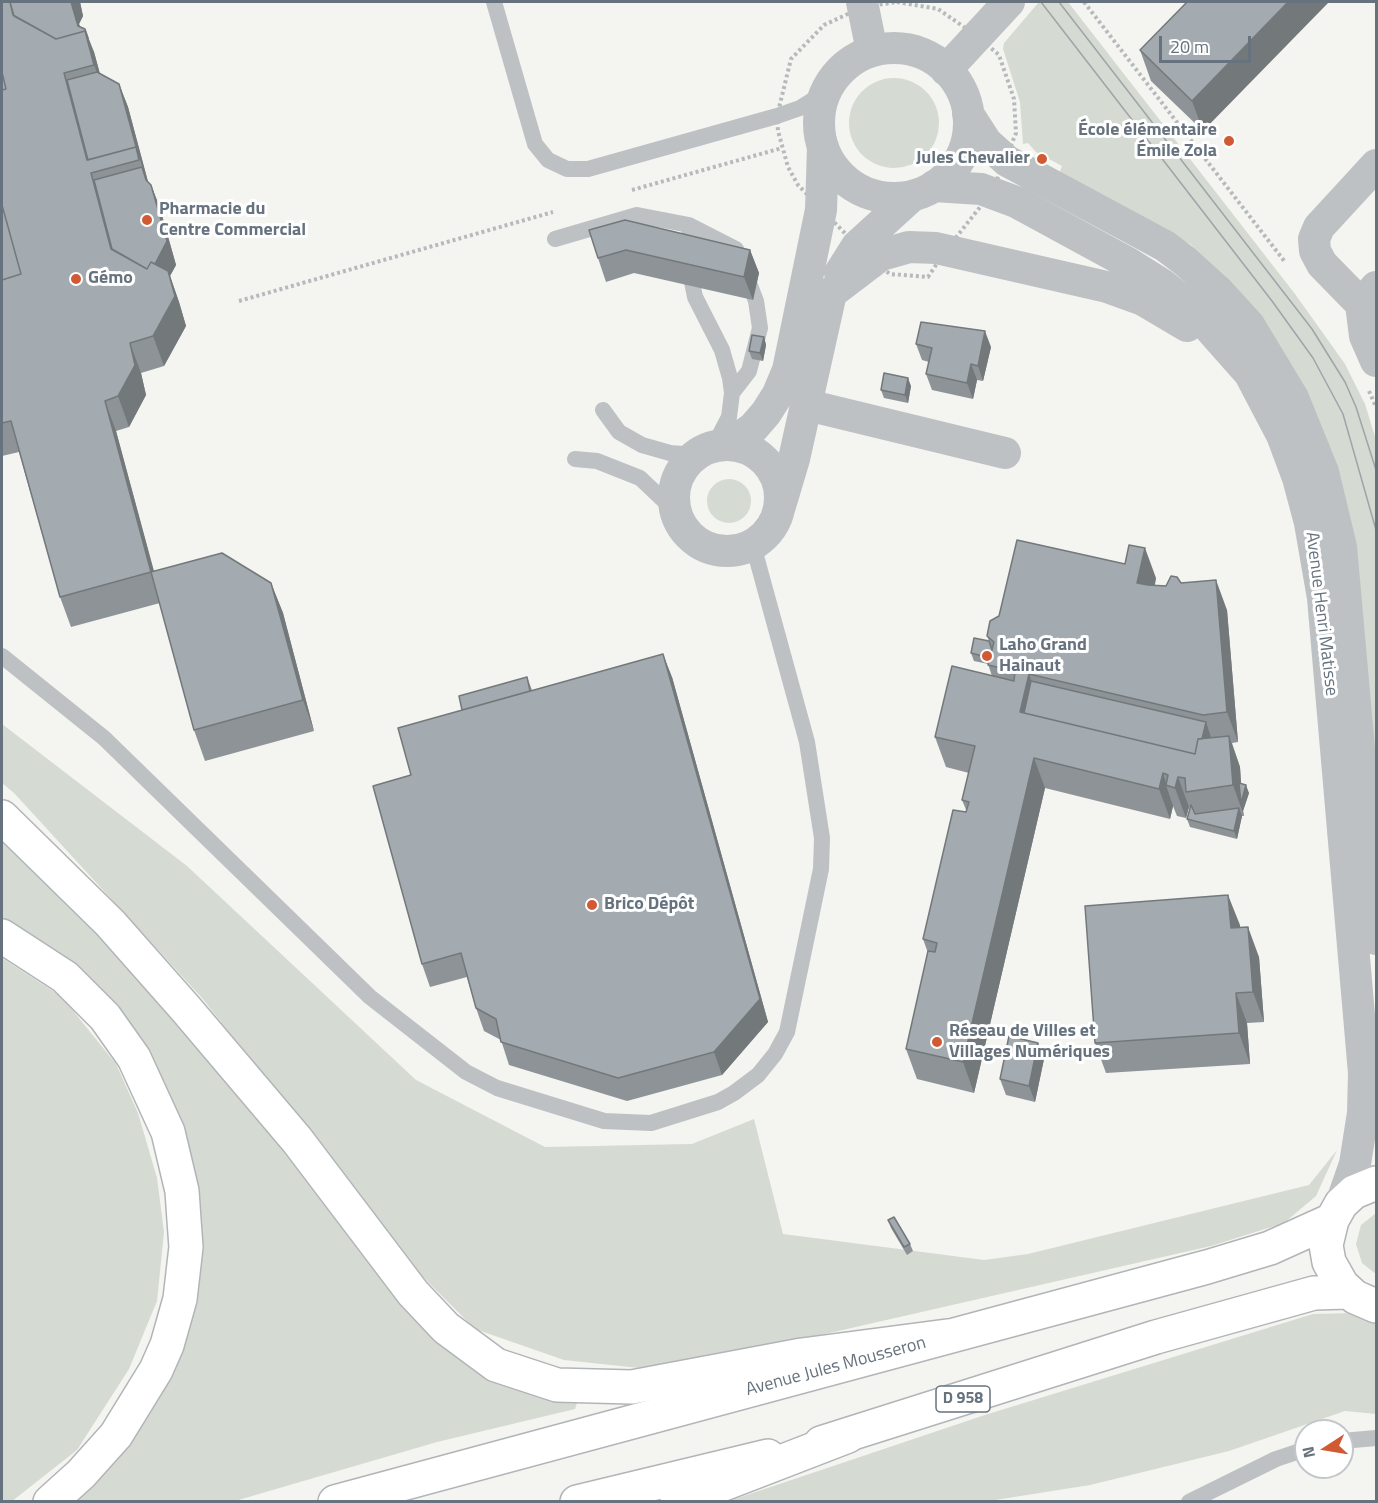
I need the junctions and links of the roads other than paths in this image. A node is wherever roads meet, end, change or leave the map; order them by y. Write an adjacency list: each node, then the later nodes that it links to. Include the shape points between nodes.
1 (494, 2): 6 (lane, via 535,144 556,165 576,171 777,116 800,108)
2 (1009, 2): 5 (street)
3 (862, 4): 4 (street)
4 (872, 51): 5 (street, Avenue Henri Matisse, via 908,49); 6 (street, Avenue Henri Matisse, via 842,69)
5 (946, 70): 7 (street, Avenue Henri Matisse, via 961,90)
6 (826, 91): 8 (street, Avenue Henri Matisse, via 820,114)
7 (968, 114): 10 (street, Avenue Henri Matisse, via 962,155 947,176); 29 (street, Avenue Henri Matisse, via 986,142 1007,161 1185,261 1249,325 1293,398 1319,461 1341,547)
8 (823, 146): 10 (street, Avenue Henri Matisse, via 840,176 861,191 887,198); 20 (street, via 821,210 783,383 753,428)
9 (1377, 165): 14 (street, via 1319,226 1314,239 1322,264)
10 (923, 191): 13 (street); 16 (street, Avenue Henri Matisse, via 971,188 992,192 1128,262 1196,313)
11 (689, 225): 12 (lane, via 637,215); 17 (lane, via 695,297 727,364); 17 (lane, via 736,249 756,301 760,328 749,371)
12 (555, 238)
13 (864, 253): 16 (street, via 927,247 1125,292 1181,322); 18 (street, via 831,293)
14 (1369, 295): 15 (street, via 1365,336)
15 (1372, 373)
16 (1250, 374): 31 (street, Avenue Henri Matisse, via 1282,435 1298,478 1323,598 1364,1073 1355,1164)
17 (732, 393): 20 (lane, via 729,417)
18 (807, 405): 21 (street); 23 (street)
19 (603, 410): 20 (lane, via 619,432 642,445 670,453)
20 (713, 449): 23 (street, via 749,450 767,464 778,484); 24 (street, via 682,470 676,483)
21 (1005, 453)
22 (575, 459): 24 (lane, via 597,461 640,477)
23 (780, 506): 25 (street, via 769,532)
24 (676, 512): 25 (street, via 686,532 703,546 732,551)
25 (753, 545): 26 (lane, via 807,742 822,838 820,877 787,1032 776,1054 758,1075 718,1102 651,1123 604,1121 496,1088 466,1072 370,997 104,738)
26 (2, 656)
27 (2, 817): 34 (main road, via 110,923 201,1026 297,1140 413,1293 446,1328 496,1365 557,1385 632,1387 802,1355)
28 (2, 936): 39 (main road, via 65,977 120,1037 147,1080 165,1123 183,1201 183,1277 175,1320 156,1370 116,1435)
29 (1377, 939)
30 (1377, 1183): 31 (main road, Avenue Jules Mousseron, via 1354,1192)
31 (1336, 1212): 32 (main road, via 1326,1245 1336,1278); 34 (main road, Avenue Jules Mousseron, via 1270,1248)
32 (1348, 1292): 33 (main road); 35 (main road, D 958, via 1308,1294 1156,1337)
33 (1377, 1306)
34 (948, 1336): 40 (main road, Avenue Jules Mousseron)
35 (848, 1436): 41 (main road, D 958); 42 (main road)
36 (1377, 1437): 37 (lane)
37 (1354, 1440)
38 (1294, 1453): 43 (lane)
39 (50, 1502)
40 (336, 1502)
41 (577, 1502)
42 (677, 1502)
43 (1189, 1502)

